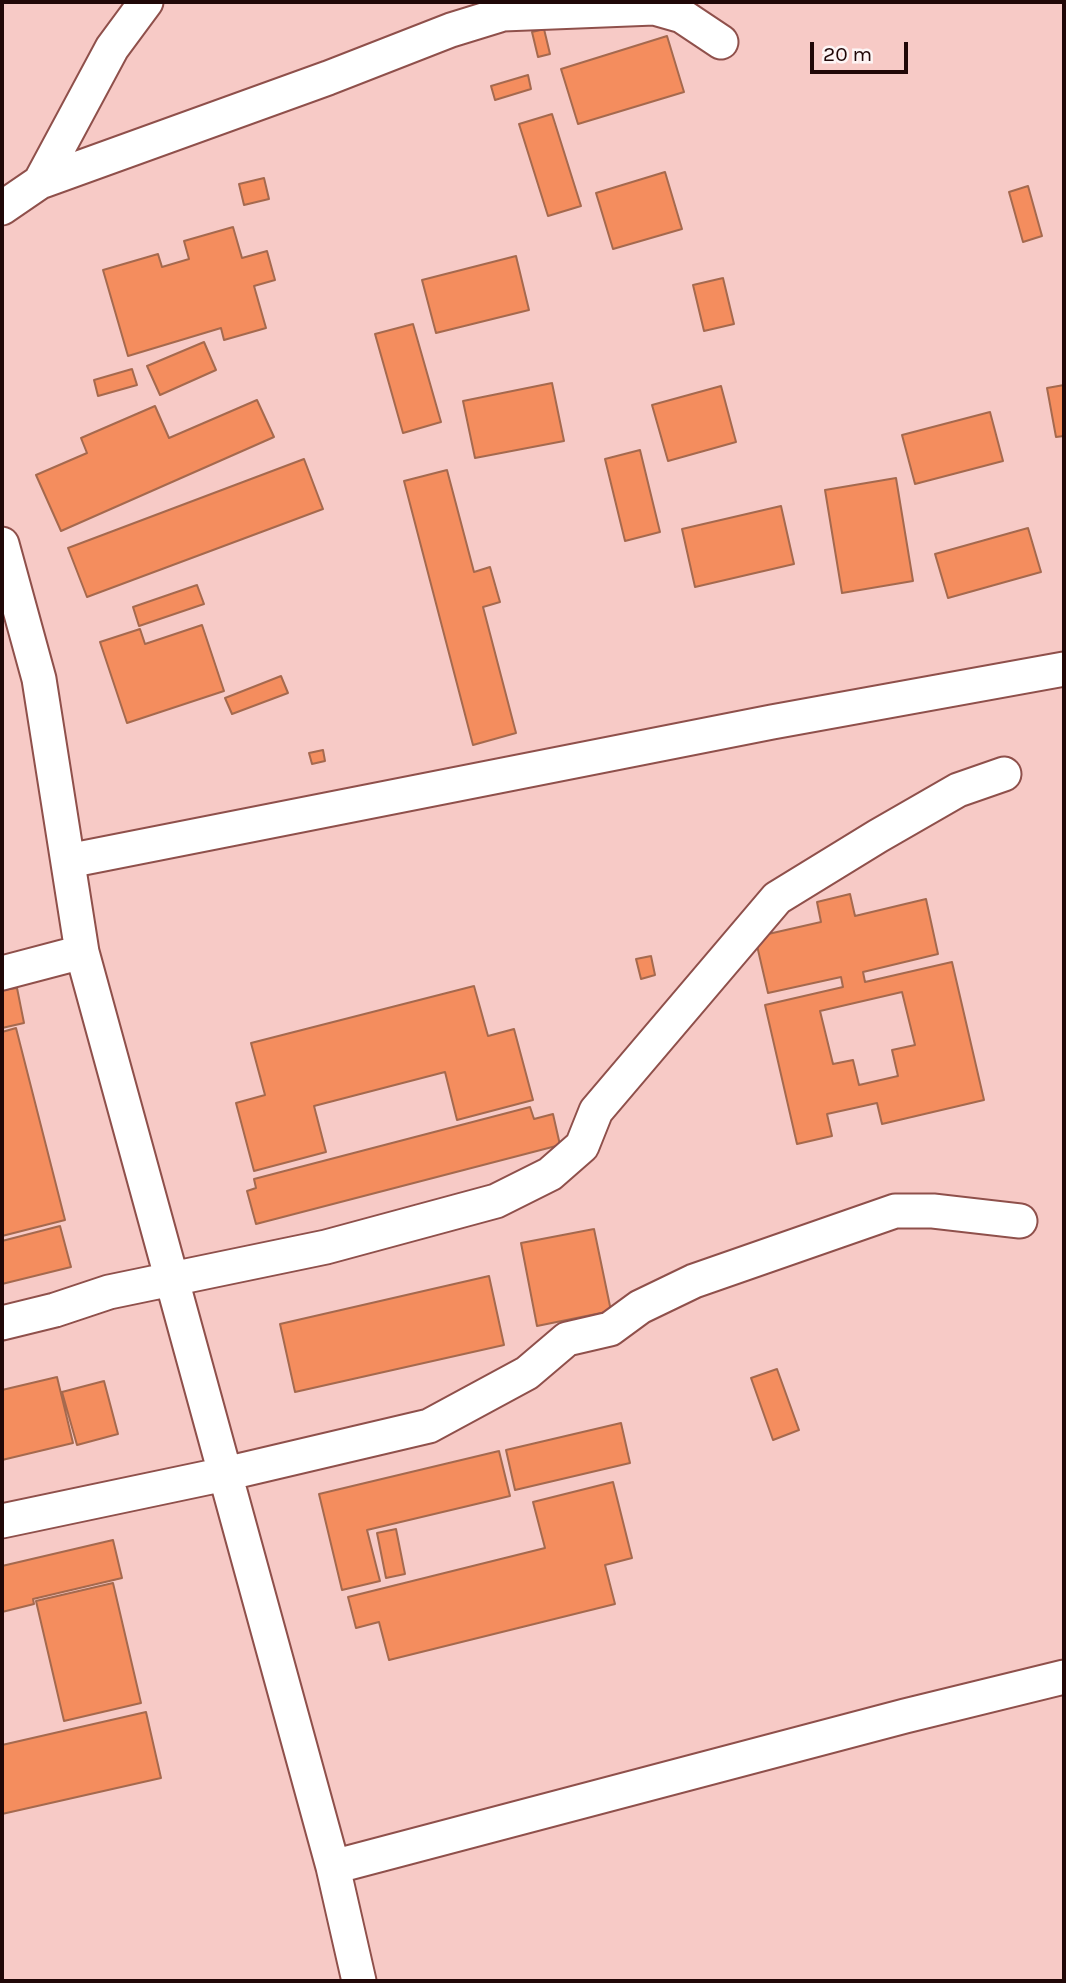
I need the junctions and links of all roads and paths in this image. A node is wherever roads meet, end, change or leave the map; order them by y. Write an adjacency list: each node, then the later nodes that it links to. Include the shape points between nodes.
1 (146, 2): 4 (street, via 112,48)
2 (502, 8): 3 (street, via 654,8 682,16); 4 (street, via 328,78)
3 (721, 42)
4 (40, 182): 5 (street)
5 (2, 208)
6 (2, 544): 9 (street, via 39,679)
7 (1064, 669): 9 (street)
8 (1004, 774): 13 (street, via 958,790 777,898 596,1111 582,1146 550,1174 496,1201 326,1247)
9 (68, 861): 10 (street)
10 (82, 952): 11 (street); 13 (street)
11 (2, 973)
12 (1020, 1221): 15 (street, via 895,1211 694,1281 639,1307 610,1329 567,1339 527,1373 429,1426)
13 (173, 1281): 14 (street, via 109,1292); 15 (street)
14 (2, 1323)
15 (225, 1474): 16 (street); 18 (street)
16 (2, 1521)
17 (1064, 1677): 18 (street)
18 (333, 1867): 19 (street)
19 (359, 1981)

